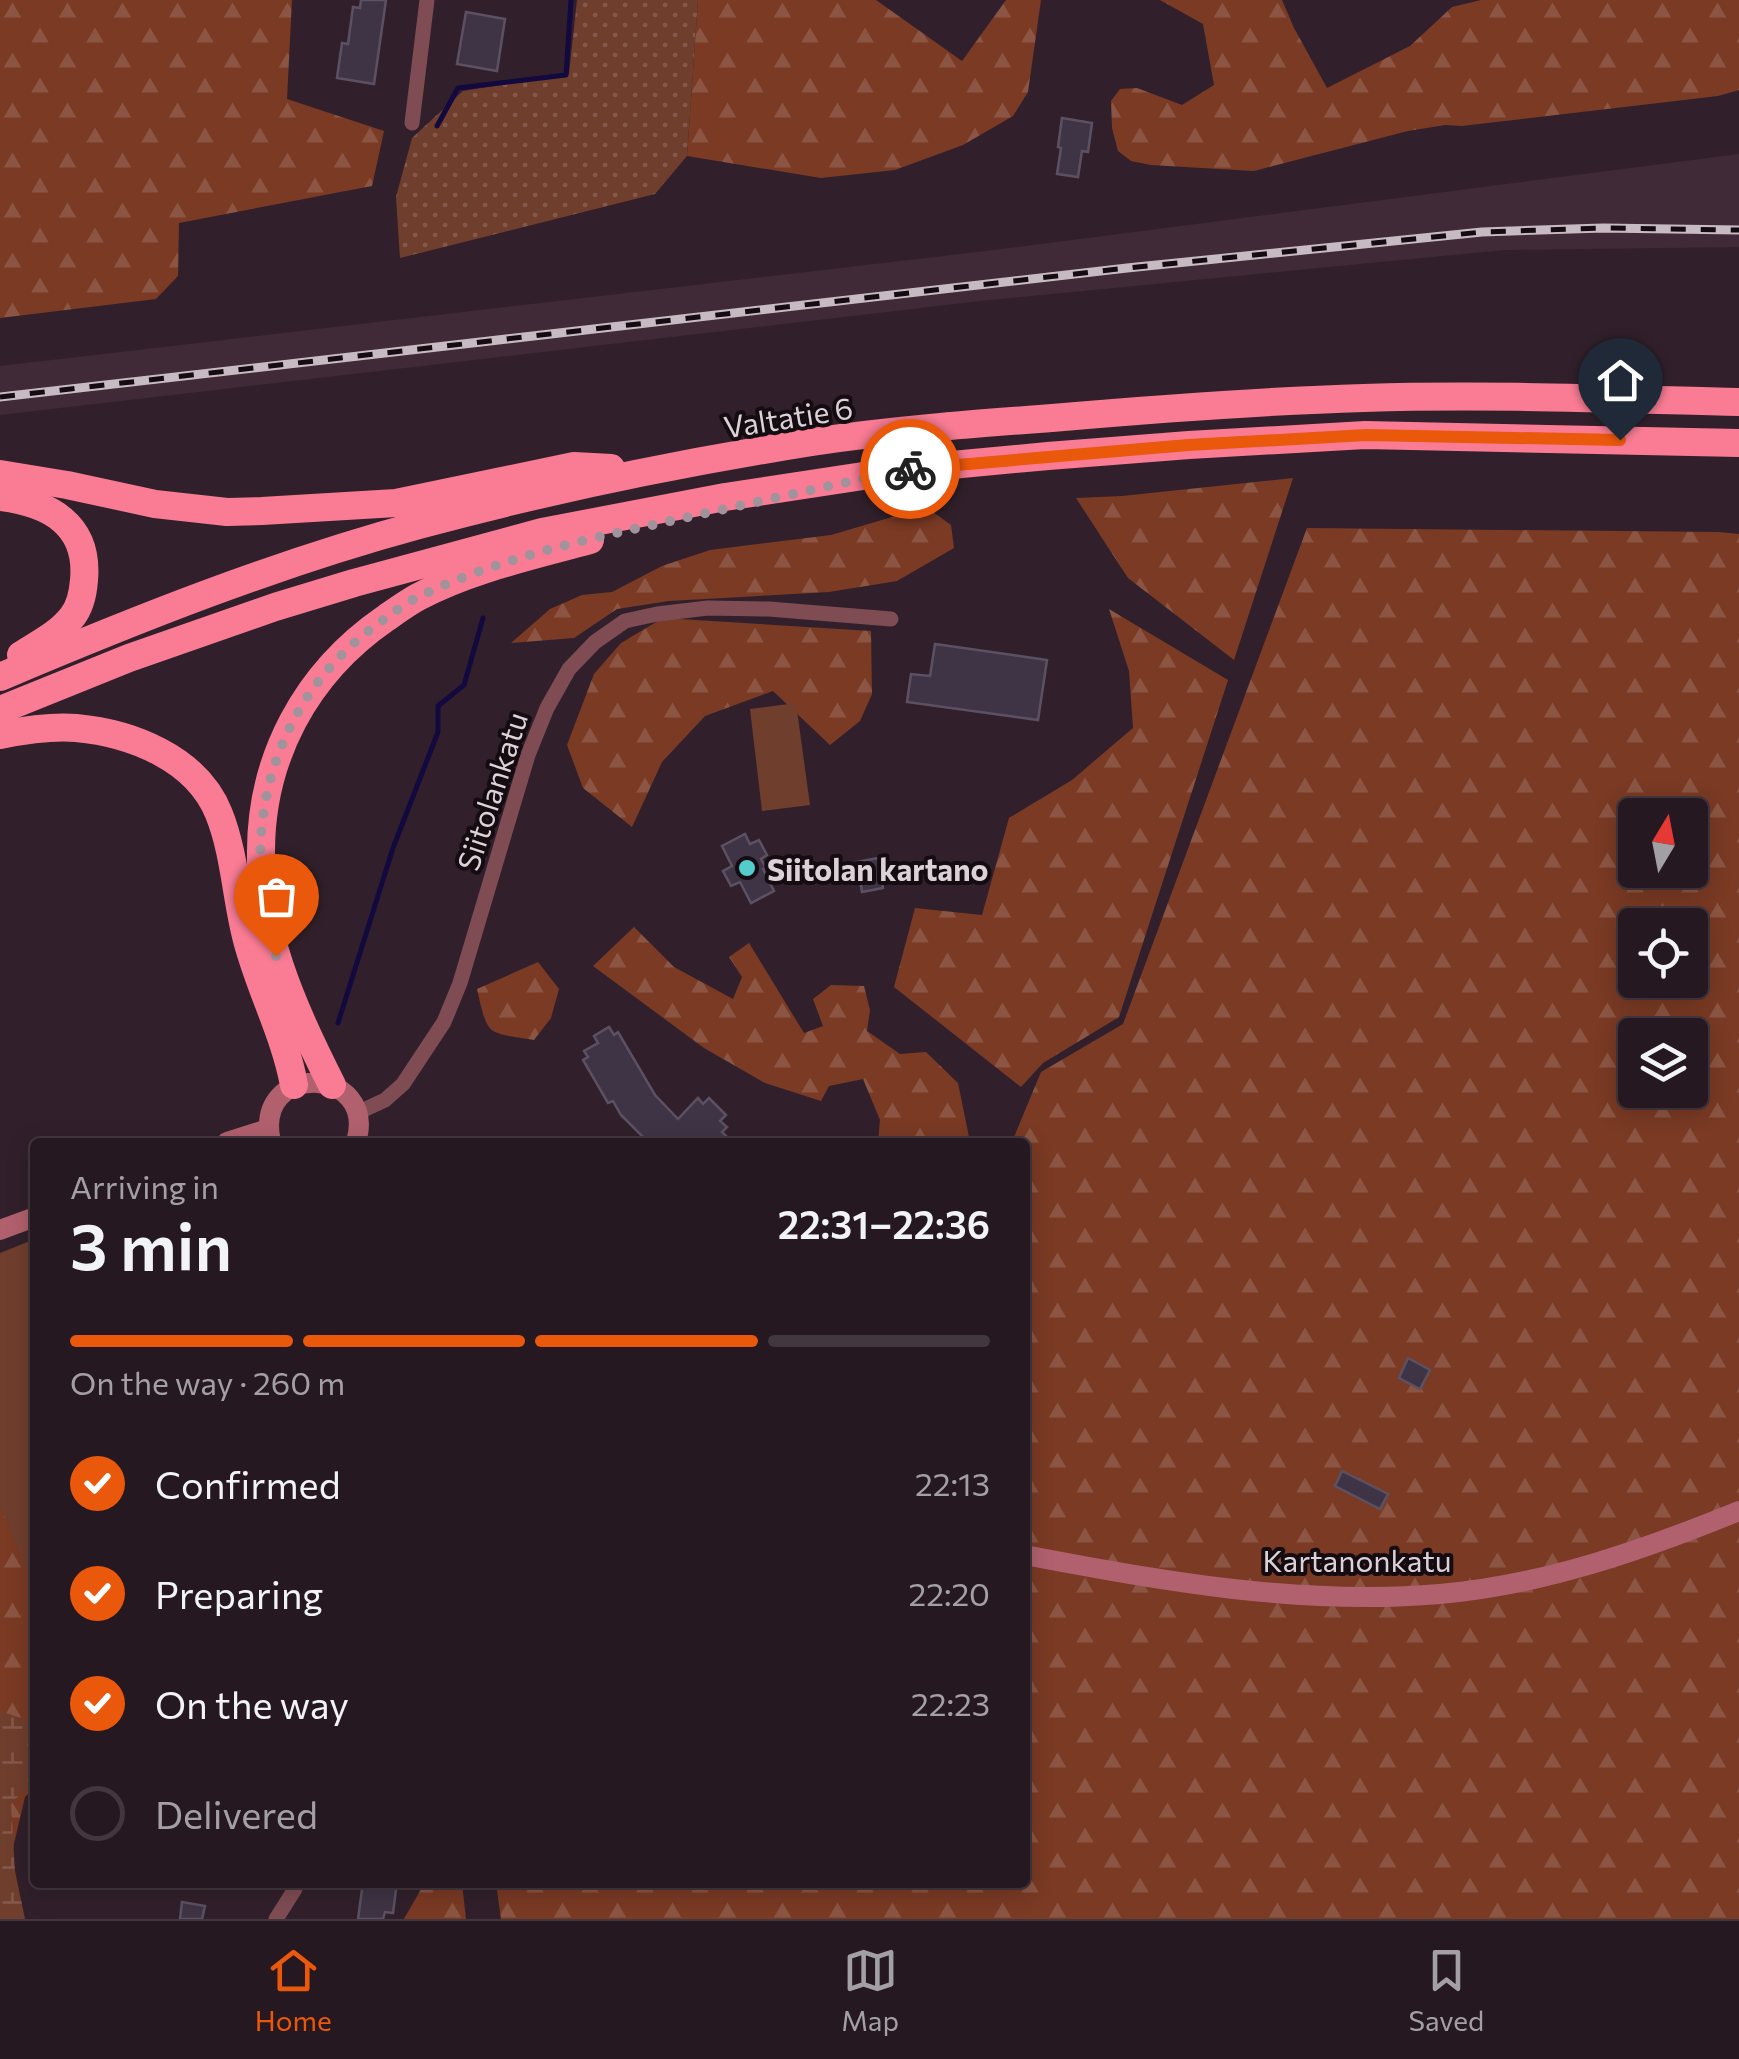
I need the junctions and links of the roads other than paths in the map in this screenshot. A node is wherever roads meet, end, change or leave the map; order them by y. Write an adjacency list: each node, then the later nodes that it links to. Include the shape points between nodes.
1 (427, 0): 2 (street)
2 (412, 123)
3 (1739, 402): 5 (highway, Valtatie 6, via 1366,398 1186,407 814,442)
4 (1739, 443): 6 (highway, via 1366,435)
5 (666, 469): 7 (highway, via 574,466 396,503 262,512 155,504); 11 (highway, Valtatie 6, via 417,526 211,592)
6 (909, 470): 12 (highway, via 542,532 275,606); 14 (highway, via 604,536 480,571 416,597 336,659 282,743 261,825 262,890 276,956)
7 (0, 474)
8 (0, 497): 10 (highway, via 56,514 79,542 85,570 76,613)
9 (891, 619): 16 (street, Siitolankatu, via 708,608 625,621 595,642 569,669 528,754 444,1022 403,1084)
10 (0, 665)
11 (0, 678)
12 (0, 710)
13 (0, 735): 15 (highway, via 33,728 110,733 174,759 199,782 218,810 248,942)
14 (332, 1085): 15 (main road); 16 (main road)
15 (294, 1086): 17 (main road, via 274,1104)
16 (358, 1112): 18 (main road)
17 (270, 1136)
18 (357, 1138)
19 (30, 1219): 20 (main road)
20 (0, 1230)
21 (1739, 1511): 22 (main road, Kartanonkatu, via 1558,1574 1441,1594 1244,1588)
22 (1030, 1556)
23 (296, 1889): 24 (street)
24 (276, 1919)

